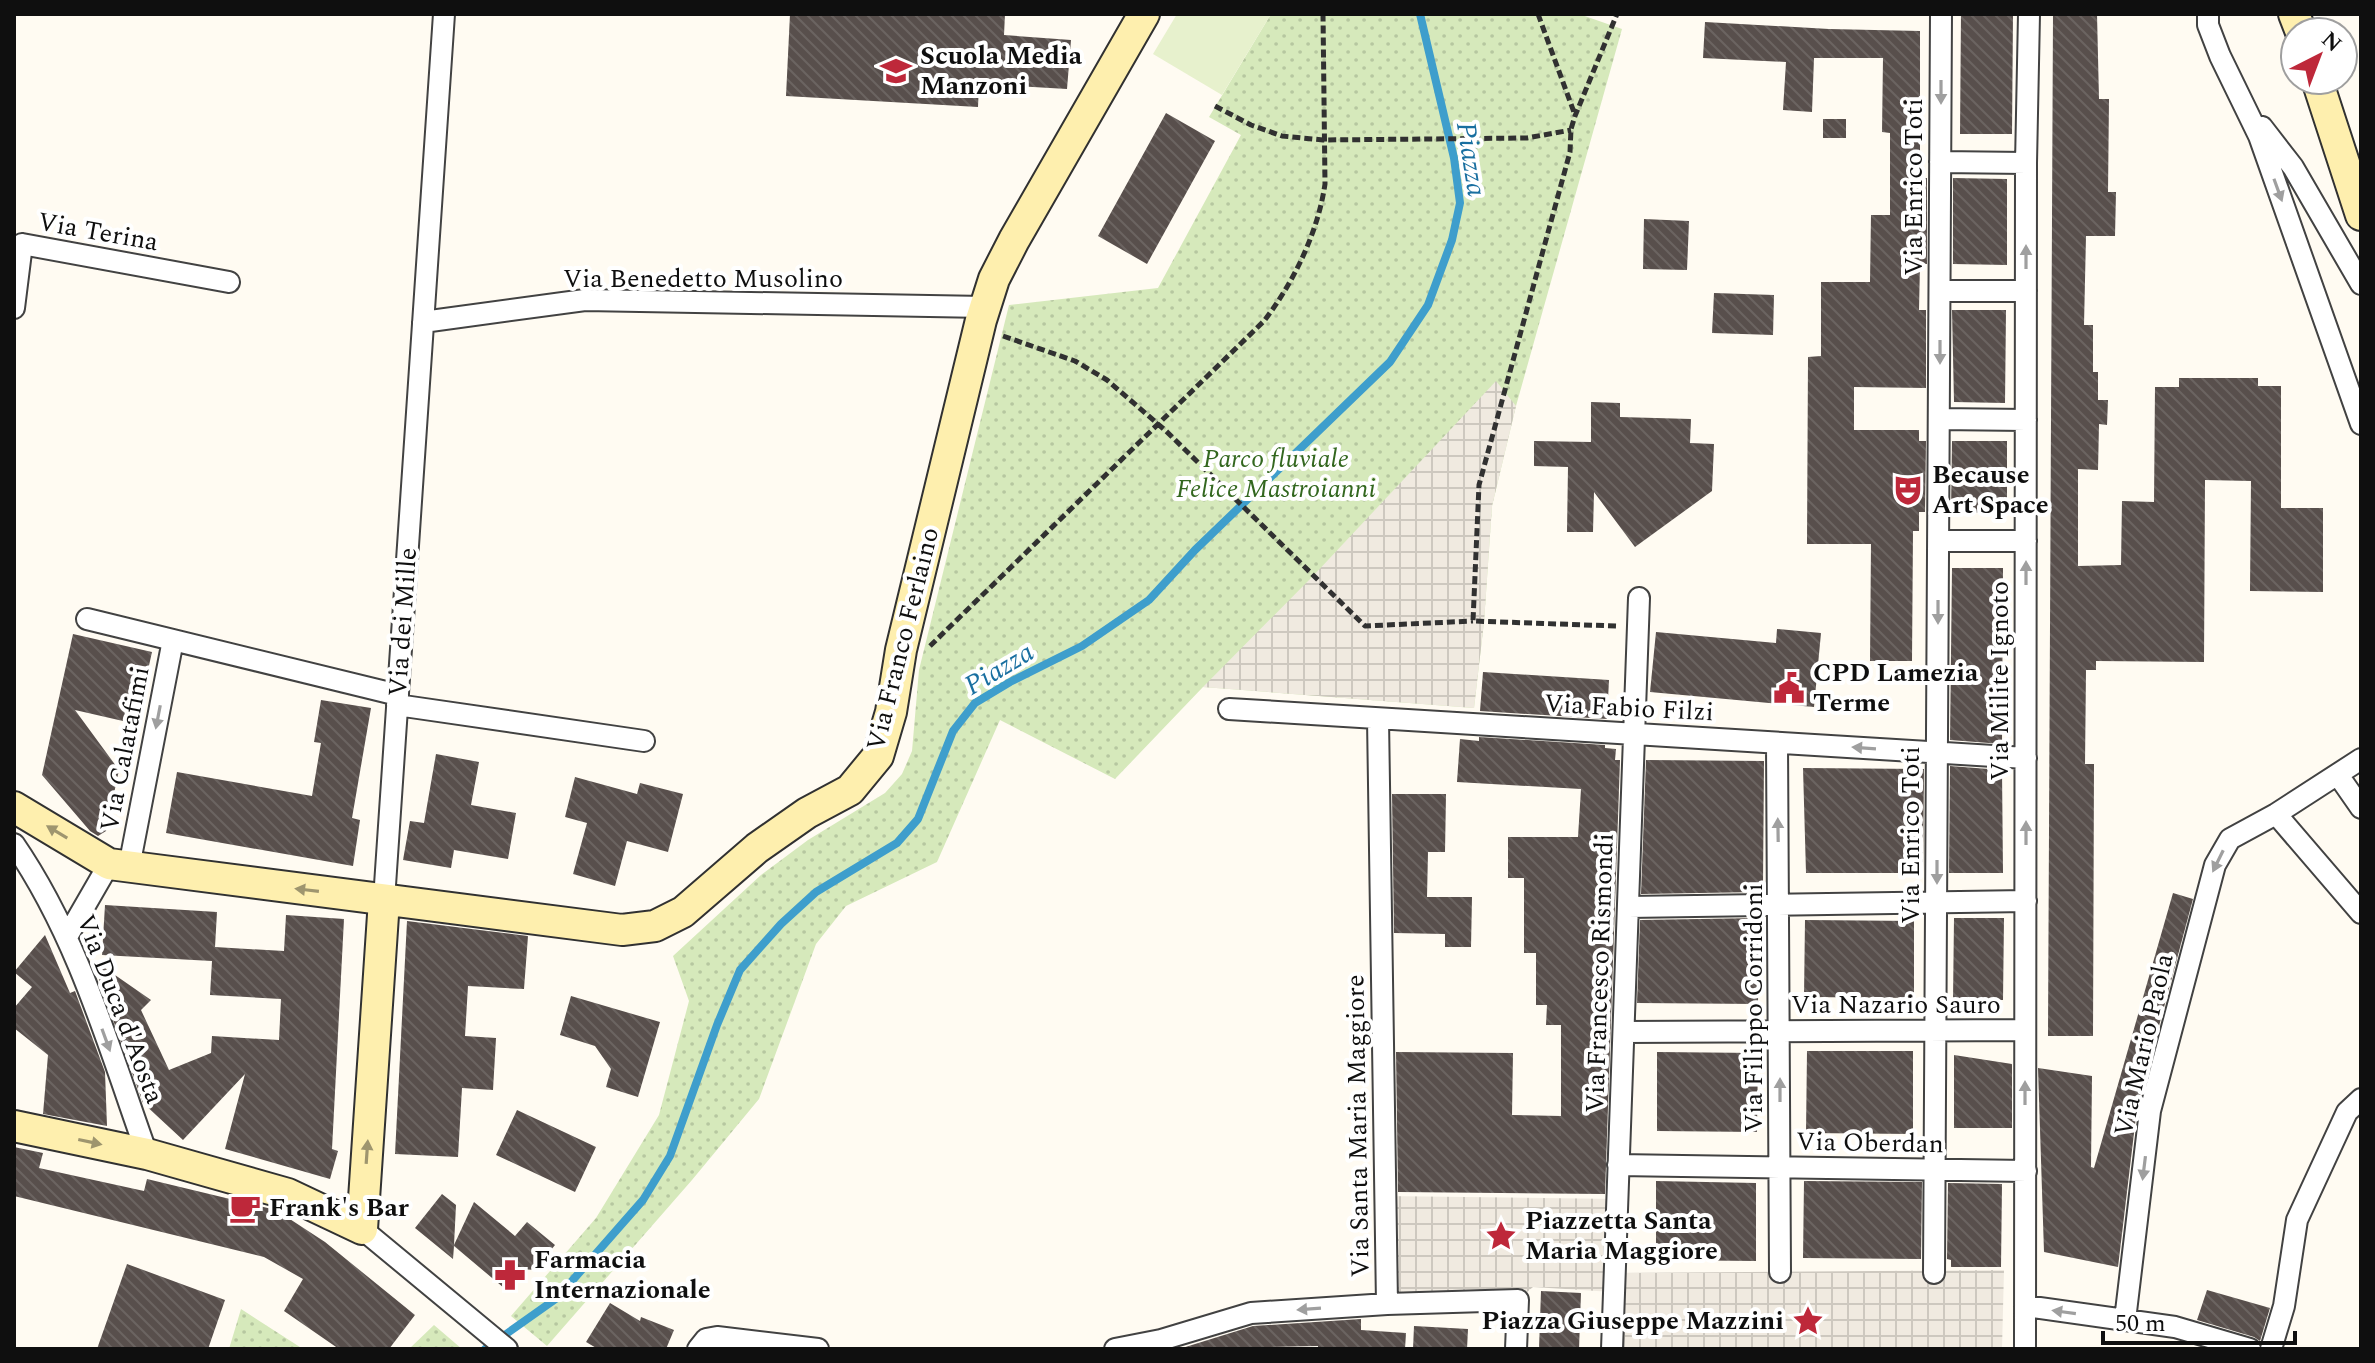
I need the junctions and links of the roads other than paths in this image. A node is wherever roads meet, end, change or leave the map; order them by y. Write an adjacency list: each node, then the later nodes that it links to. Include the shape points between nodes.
1 (444, 14): 18 (street, Via dei Mille)
2 (1144, 14): 16 (main road, Via Franco Ferlaino, via 1014,240)
3 (1941, 14): 8 (street, Via Enrico Toti, one-way to 8)
4 (2029, 14): 9 (street, Via Milite Ignoto)
5 (2208, 14): 7 (street, via 2220,56)
6 (2322, 96): 10 (main road)
7 (2241, 98): 13 (street, via 2293,167); 21 (street, one-way to 21)
8 (1940, 162): 9 (street); 14 (street, Via Enrico Toti)
9 (2026, 163): 15 (street, Via Milite Ignoto, one-way to 9)
10 (2361, 215)
11 (16, 276): 12 (street, Via Terina, via 22,244); 17 (street, Via Terina)
12 (229, 282)
13 (2361, 284)
14 (1940, 291): 15 (street); 19 (street, Via Enrico Toti, one-way to 19)
15 (2026, 291): 20 (street, Via Milite Ignoto)
16 (985, 307): 18 (street, Via Benedetto Musolino, via 585,300); 42 (main road, Via Franco Ferlaino, via 901,650 891,712 878,756 850,790 807,813 683,912 655,926 622,930)
17 (14, 308)
18 (423, 322): 27 (street, Via dei Mille)
19 (1939, 419): 20 (street); 22 (street, Via Enrico Toti)
20 (2026, 420): 23 (street, Via Milite Ignoto)
21 (2361, 424)
22 (1939, 541): 23 (street); 33 (street, Via Enrico Toti, one-way to 33)
23 (2026, 541): 34 (street, Via Milite Ignoto, one-way to 23)
24 (1639, 598): 30 (street, Via Francesco Rismondi)
25 (87, 619): 26 (street, Via Calatafimi)
26 (173, 640): 27 (street, Via Calatafimi); 41 (street, Via Calatafimi, one-way to 41)
27 (398, 700): 31 (street, Via Calatafimi); 42 (street, Via dei Mille)
28 (1229, 709): 29 (street, Via Fabio Filzi)
29 (1378, 719): 30 (street, Via Fabio Filzi); 63 (street, Via Santa Maria Maggiore)
30 (1634, 734): 32 (street, Via Fabio Filzi); 46 (street, Via Francesco Rismondi)
31 (644, 741)
32 (1777, 743): 33 (street, Via Fabio Filzi, one-way to 32); 45 (street, Via Filippo Corridoni, one-way to 32)
33 (1938, 753): 34 (street, Via Fabio Filzi); 44 (street, Via Enrico Toti, one-way to 44)
34 (2026, 758): 43 (street, Via Milite Ignoto, one-way to 34)
35 (2361, 759): 36 (street, Via Mario Paola)
36 (2338, 775): 38 (street); 39 (street, Via Mario Paola)
37 (14, 807): 41 (main road, one-way to 37)
38 (2361, 808)
39 (2276, 814): 47 (street); 65 (street, Via Mario Paola, one-way to 65, via 2230,839 2215,865 2150,1111)
40 (14, 844): 48 (street, Via Duca d'Aosta)
41 (119, 865): 42 (main road, Via Franco Ferlaino, one-way to 41); 48 (street, Via Calatafimi)
42 (384, 900): 60 (main road, Via dei Mille, one-way to 42)
43 (2026, 901): 44 (street); 49 (street, Via Milite Ignoto)
44 (1937, 902): 45 (street); 50 (street, Via Enrico Toti)
45 (1779, 905): 46 (street); 52 (street, Via Filippo Corridoni)
46 (1628, 907): 51 (street, Via Francesco Rismondi)
47 (2361, 913)
48 (68, 935): 55 (street, Via Duca d'Aosta, one-way to 55)
49 (2025, 1030): 50 (street, Via Nazario Sauro); 59 (street, Via Milite Ignoto, one-way to 49)
50 (1937, 1031): 52 (street, Via Nazario Sauro); 58 (street, Via Enrico Toti)
51 (1624, 1032): 52 (street, Via Nazario Sauro); 56 (street, Via Francesco Rismondi)
52 (1780, 1032): 57 (street, Via Filippo Corridoni, one-way to 52)
53 (2361, 1099): 74 (street, via 2347,1112 2297,1220 2284,1306)
54 (14, 1126): 55 (main road, one-way to 55)
55 (147, 1154): 60 (main road, via 288,1194)
56 (1618, 1165): 57 (street, Via Oberdan); 71 (street, Via Francesco Rismondi)
57 (1781, 1168): 58 (street, Via Oberdan); 61 (street, Via Filippo Corridoni)
58 (1936, 1169): 59 (street, Via Oberdan); 62 (street, Via Enrico Toti)
59 (2026, 1171): 64 (street, Via Milite Ignoto)
60 (362, 1229): 66 (street)
61 (1780, 1272)
62 (1934, 1273)
63 (1387, 1304): 69 (street, Via Santa Maria Maggiore, one-way to 69, via 1251,1313); 70 (street, via 1518,1300)
64 (2026, 1306): 65 (street, one-way to 64); 72 (street, Via Milite Ignoto)
65 (2125, 1320): 73 (street, via 2175,1327)
66 (507, 1349)
67 (698, 1349): 68 (street, via 706,1339 717,1337)
68 (818, 1349)
69 (1115, 1349)
70 (1516, 1349)
71 (1612, 1349)
72 (2025, 1349)
73 (2250, 1349)
74 (2271, 1349)

